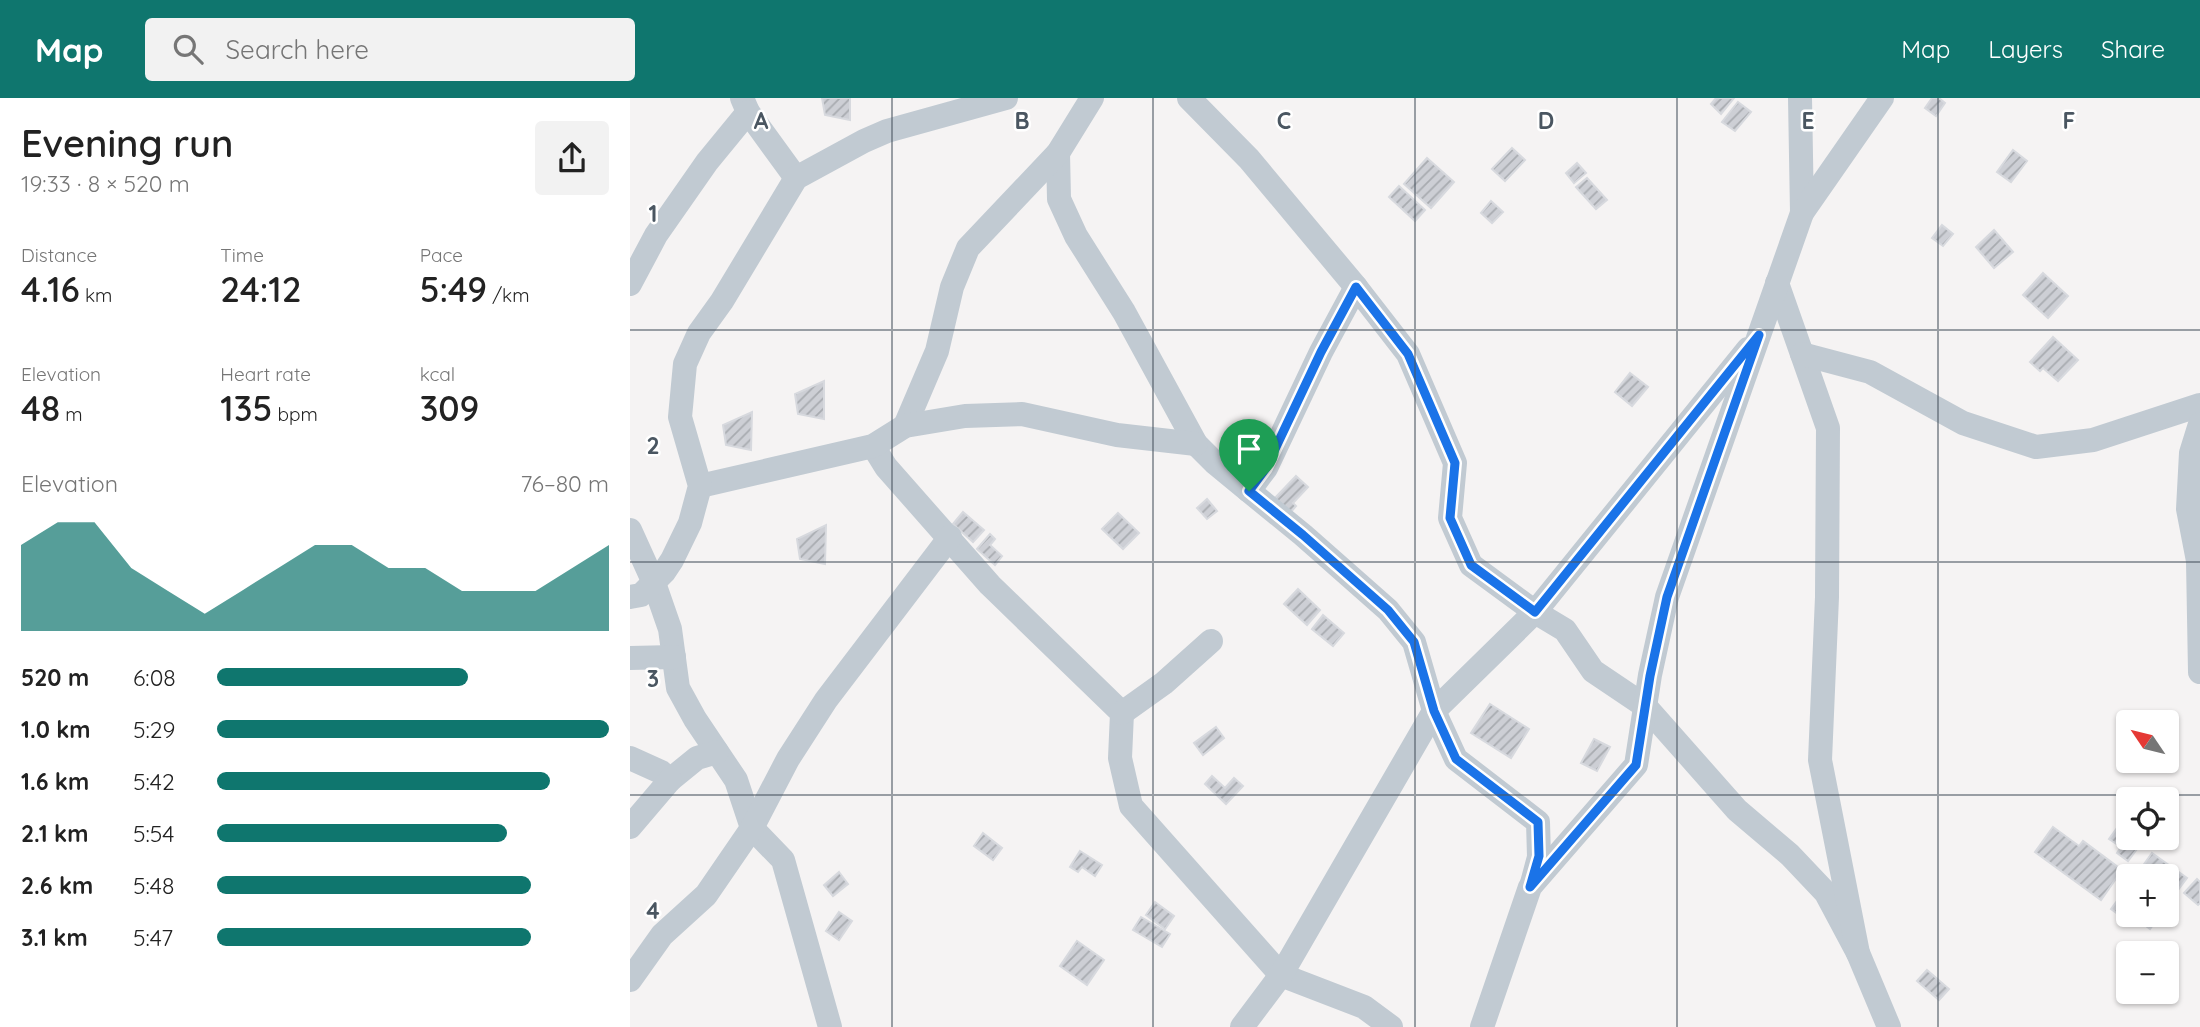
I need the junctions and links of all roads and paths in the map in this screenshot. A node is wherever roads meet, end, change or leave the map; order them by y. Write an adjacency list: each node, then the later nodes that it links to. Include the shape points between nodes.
1 (1006, 98): 8 (street, via 887,131)
2 (1092, 98): 7 (street)
3 (1189, 98): 12 (street, via 1249,159)
4 (1800, 98): 9 (street)
5 (1882, 98): 9 (street)
6 (745, 105): 8 (street); 11 (street, via 663,224)
7 (1058, 153): 17 (street, via 968,248 952,287 937,351); 18 (street, via 1059,199 1076,236)
8 (796, 178): 20 (street, via 699,333 685,364 680,417)
9 (1802, 213): 10 (street)
10 (1777, 283): 13 (street); 14 (street)
11 (630, 284)
12 (1356, 287): 21 (street, via 1266,468); 26 (street, via 1408,354 1455,463 1450,518 1471,565)
13 (1759, 335): 26 (street); 31 (street, via 1667,597)
14 (1802, 354): 15 (street, via 1870,372 1963,423 2036,447 2093,440); 40 (street, via 1828,428 1820,760)
15 (2200, 405)
16 (2200, 424): 30 (street, via 2191,453 2188,509 2198,561)
17 (905, 426): 18 (street, via 965,416 1022,414 1117,435); 19 (street)
18 (1196, 443): 21 (street)
19 (873, 446): 20 (street); 23 (street, via 886,467)
20 (700, 486): 24 (street, via 690,523 672,560)
21 (1249, 491): 32 (street, via 1388,610 1414,642)
22 (630, 530): 24 (street)
23 (950, 537): 33 (street, via 990,585); 38 (street, via 826,700)
24 (654, 583): 25 (street, via 641,595); 28 (street)
25 (630, 597)
26 (1535, 612): 31 (street, via 1565,630 1593,671); 32 (street)
27 (1211, 641): 33 (street)
28 (674, 657): 29 (street); 34 (street, via 678,688)
29 (630, 658)
30 (2200, 672)
31 (1645, 706): 39 (street, via 1636,765); 40 (street, via 1737,810 1826,893)
32 (1434, 711): 39 (street, via 1456,759 1538,822 1539,856); 41 (street)
33 (1122, 713): 41 (street, via 1120,758 1131,806)
34 (717, 752): 36 (street, via 697,758); 38 (street, via 736,780)
35 (630, 758): 36 (street)
36 (670, 780): 37 (street)
37 (630, 827)
38 (752, 828): 42 (street, via 706,895 662,935); 43 (street, via 783,860)
39 (1530, 887): 46 (street)
40 (1858, 953): 47 (street)
41 (1281, 975): 44 (street); 45 (street, via 1364,1007)
42 (630, 980)
43 (830, 1027)
44 (1242, 1027)
45 (1391, 1027)
46 (1482, 1027)
47 (1889, 1027)

